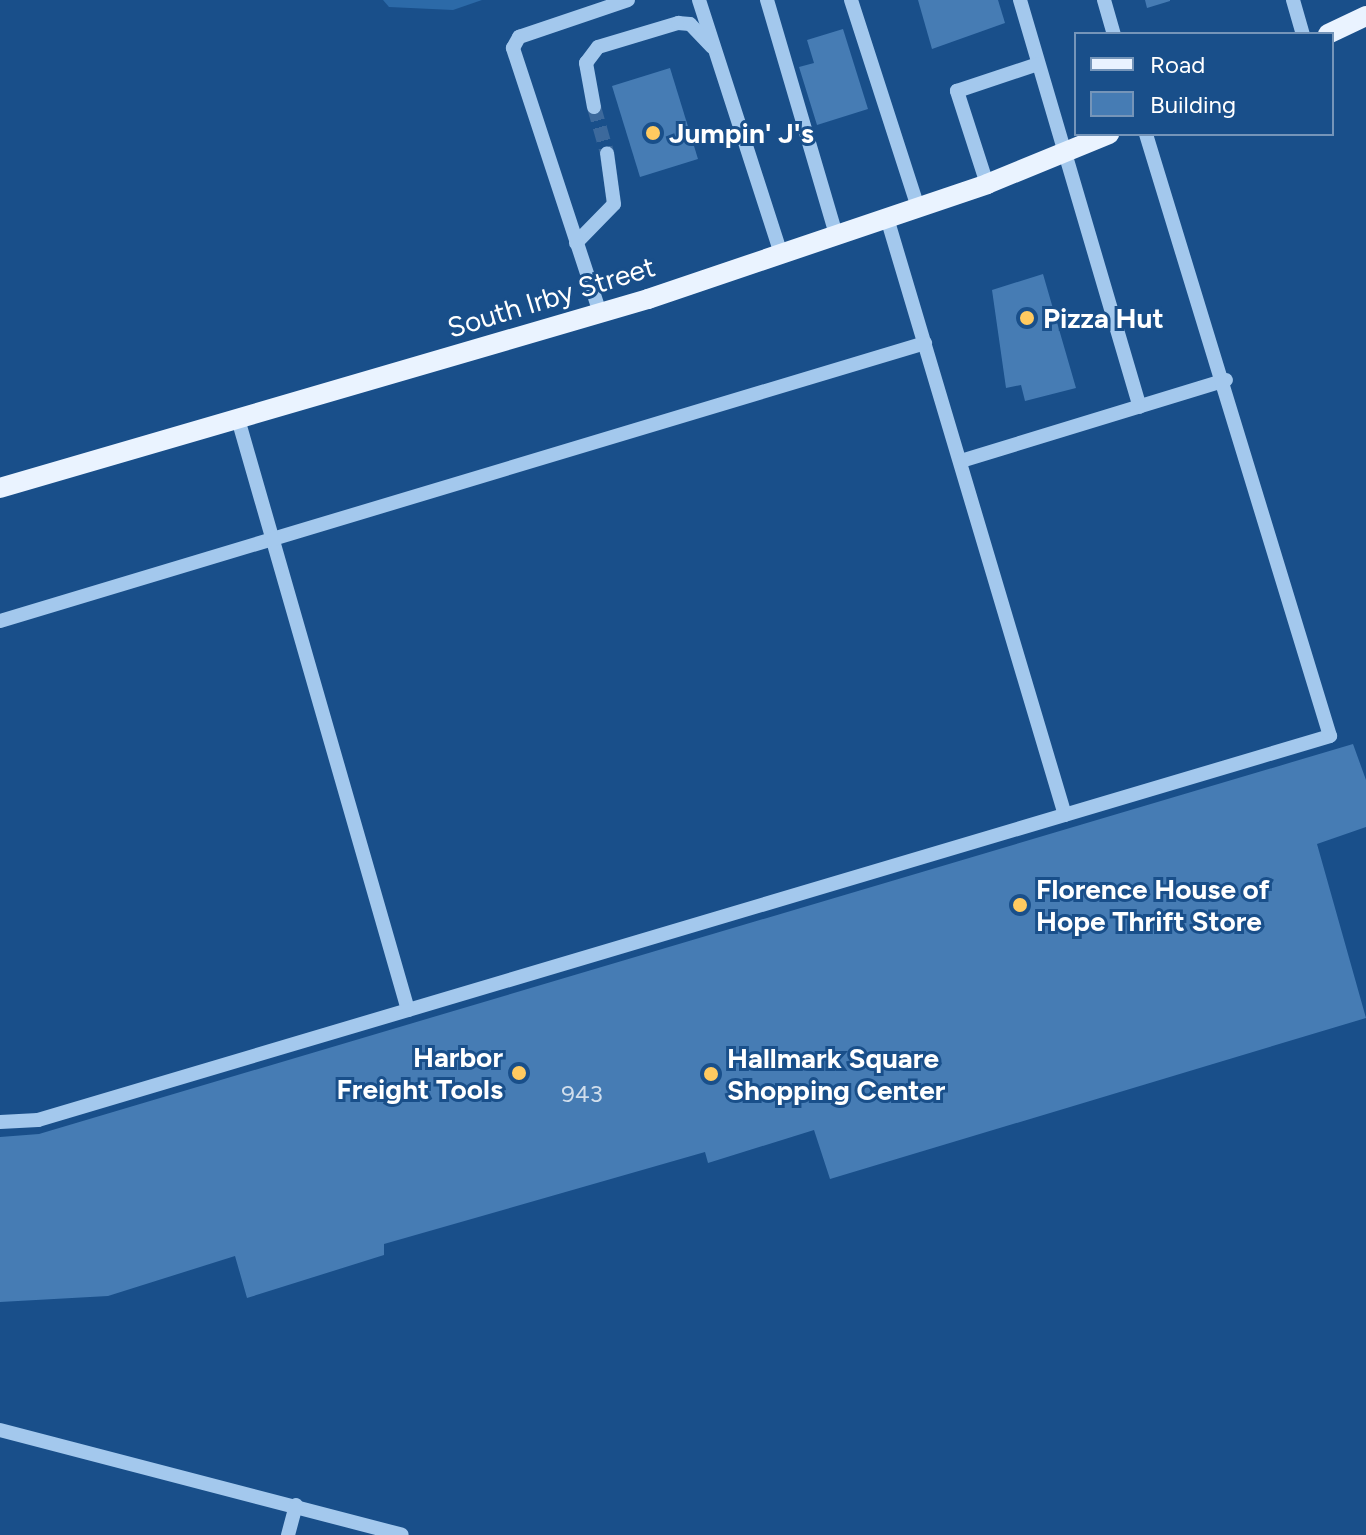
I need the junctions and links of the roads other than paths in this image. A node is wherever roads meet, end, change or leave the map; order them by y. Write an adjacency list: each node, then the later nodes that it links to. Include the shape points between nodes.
1 (628, 0): 23 (lane, via 519,37 513,48)
2 (699, 0): 12 (lane)
3 (767, 0): 22 (lane)
4 (851, 0): 20 (lane)
5 (1020, 0): 13 (lane)
6 (1104, 0): 9 (lane)
7 (1293, 0): 10 (lane)
8 (1366, 16): 11 (main road)
9 (1113, 32)
10 (1302, 32)
11 (1332, 32)
12 (720, 57): 14 (lane, via 690,24 678,23 598,47 586,63); 24 (lane)
13 (1038, 64): 18 (lane); 19 (lane, via 957,91)
14 (594, 107)
15 (1104, 136): 18 (main road, South Irby Street)
16 (1147, 136): 27 (lane)
17 (607, 153): 23 (lane, via 614,204)
18 (1063, 153): 19 (main road, South Irby Street); 28 (lane)
19 (987, 184): 20 (main road, South Irby Street)
20 (918, 208): 21 (main road, South Irby Street)
21 (887, 218): 22 (main road, South Irby Street); 26 (lane)
22 (836, 235): 24 (main road, South Irby Street)
23 (576, 243): 25 (lane)
24 (781, 254): 25 (main road, South Irby Street)
25 (600, 313): 29 (main road, South Irby Street)
26 (925, 343): 30 (lane); 32 (lane)
27 (1226, 380): 28 (lane); 34 (lane, via 1330,736)
28 (1140, 407): 30 (lane)
29 (238, 419): 31 (main road, South Irby Street); 32 (lane)
30 (961, 461): 34 (lane)
31 (0, 488)
32 (272, 539): 33 (lane); 35 (lane)
33 (0, 621)
34 (1065, 815): 35 (lane)
35 (408, 1010): 36 (lane, via 38,1120)
36 (0, 1122)
37 (0, 1430): 38 (lane)
38 (296, 1505): 39 (lane); 40 (lane)
39 (288, 1535)
40 (402, 1535)

